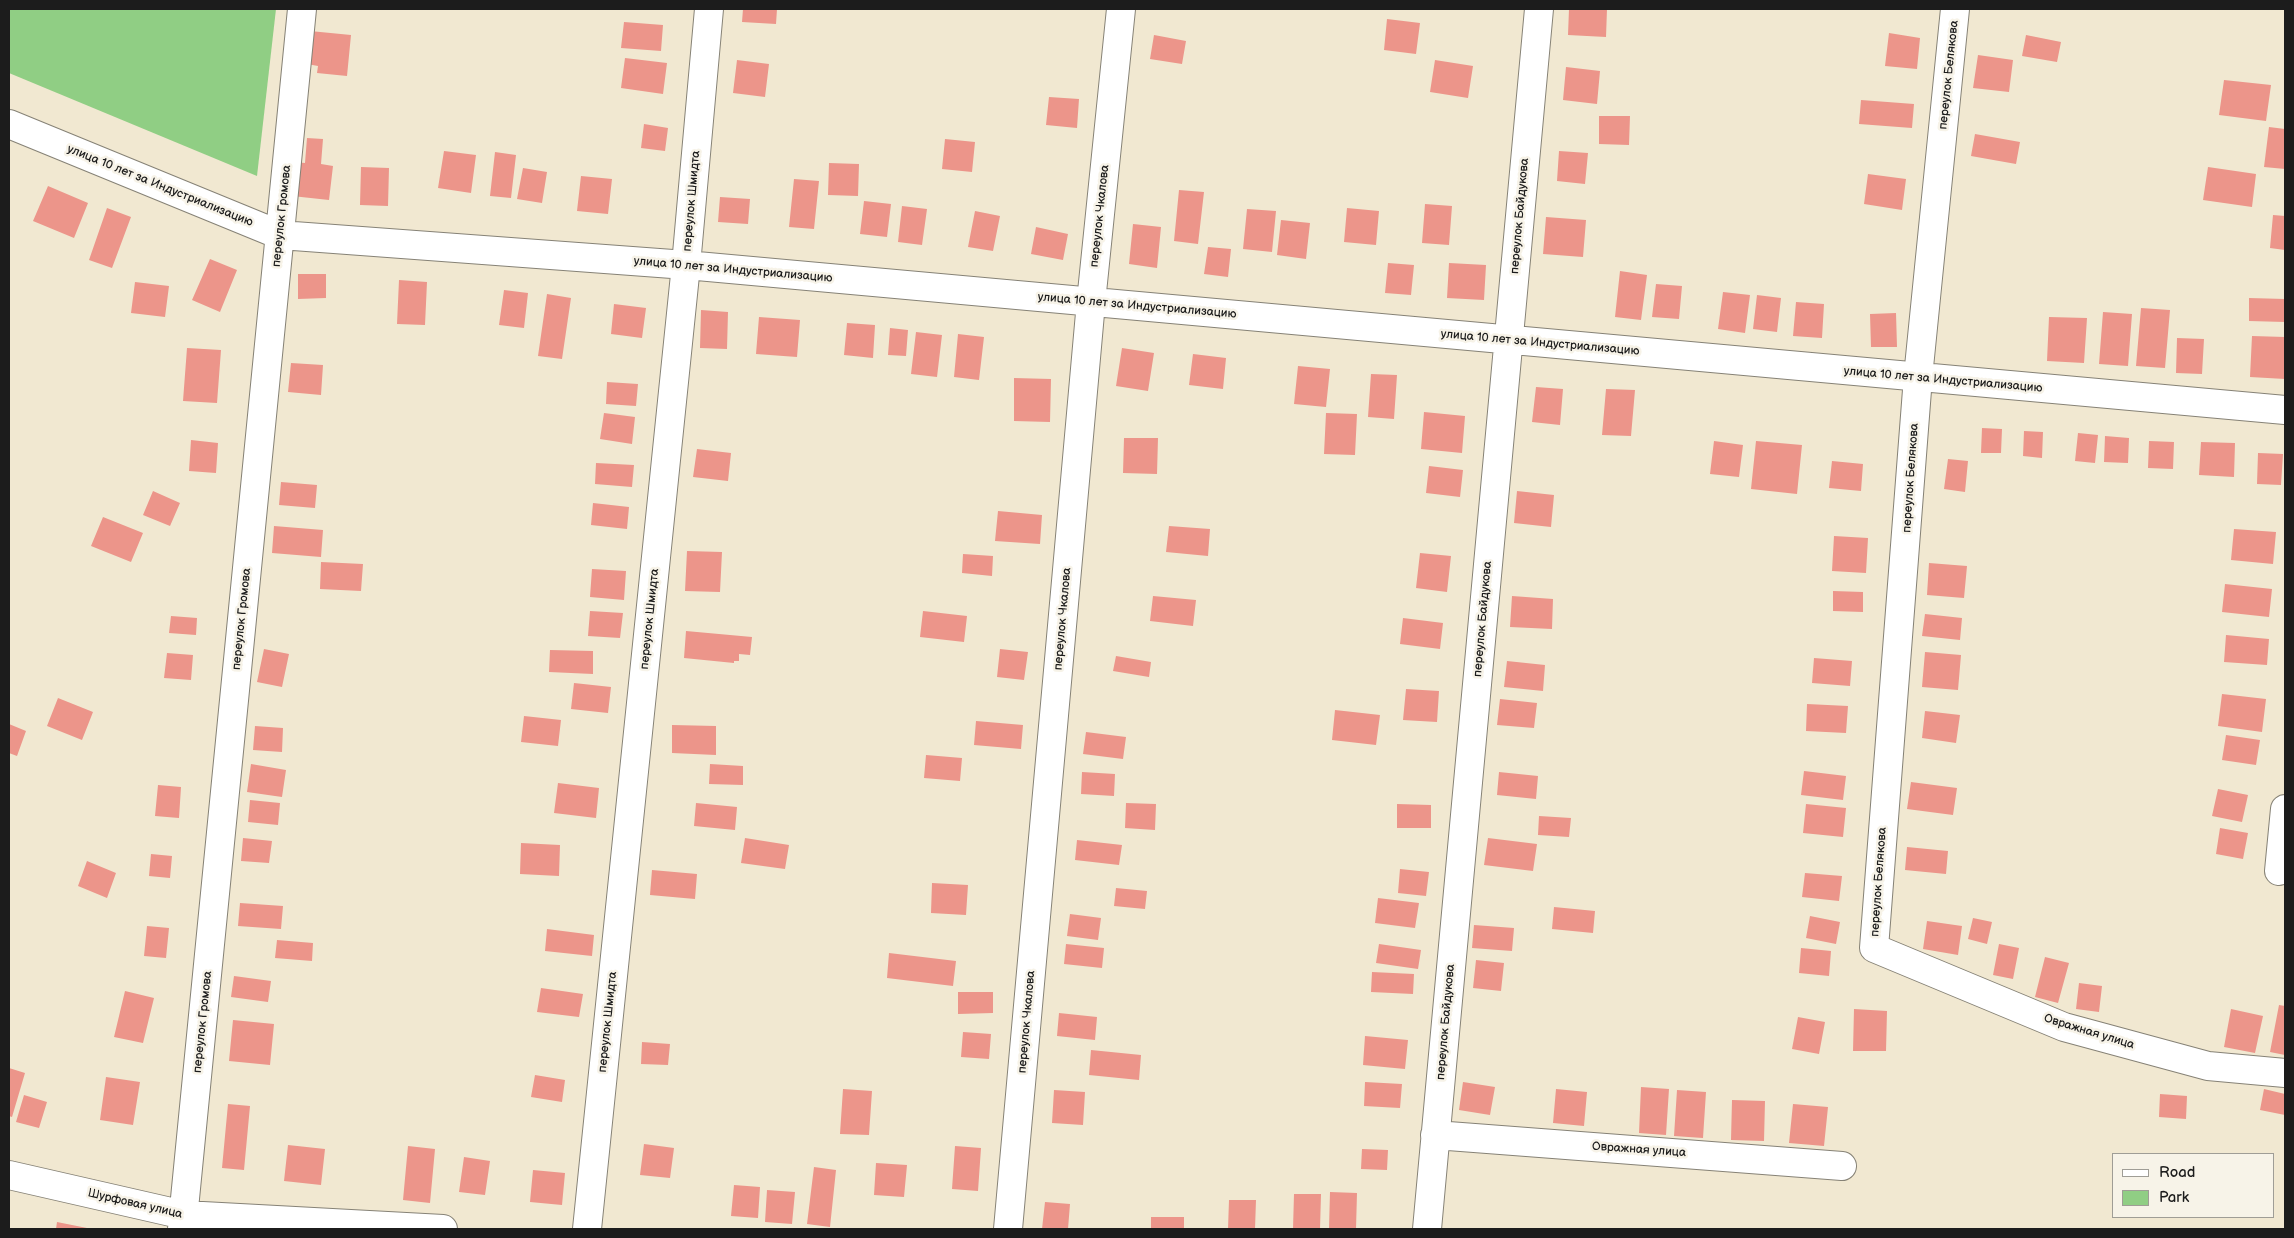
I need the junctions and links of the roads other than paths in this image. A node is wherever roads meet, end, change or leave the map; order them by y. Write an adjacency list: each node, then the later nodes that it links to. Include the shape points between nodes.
1 (302, 9): 7 (street, переулок Громова)
2 (710, 9): 8 (street, переулок Шмидта)
3 (1121, 9): 9 (street, переулок Чкалова)
4 (1539, 9): 10 (street, переулок Байдукова)
5 (1955, 9): 11 (street, переулок Белякова)
6 (9, 124): 7 (street, улица 10 лет за Индустриализацию)
7 (280, 236): 8 (street, улица 10 лет за Индустриализацию); 20 (street, переулок Громова)
8 (686, 265): 9 (street, улица 10 лет за Индустриализацию); 22 (street, переулок Шмидта)
9 (1091, 302): 10 (street, улица 10 лет за Индустриализацию); 23 (street, переулок Чкалова)
10 (1508, 340): 11 (street, улица 10 лет за Индустриализацию); 17 (street, переулок Байдукова)
11 (1918, 377): 12 (street, улица 10 лет за Индустриализацию); 15 (street, переулок Белякова)
12 (2285, 410)
13 (2285, 809): 14 (street)
14 (2279, 872)
15 (1874, 948): 16 (street, Овражная улица, via 2064,1027 2208,1066)
16 (2285, 1073)
17 (1435, 1135): 18 (street, Овражная улица); 24 (street, переулок Байдукова)
18 (1842, 1166)
19 (9, 1175): 20 (street, Шурфовая улица)
20 (183, 1222): 21 (street, Шурфовая улица)
21 (443, 1229)
22 (587, 1229)
23 (1008, 1229)
24 (1427, 1229)

